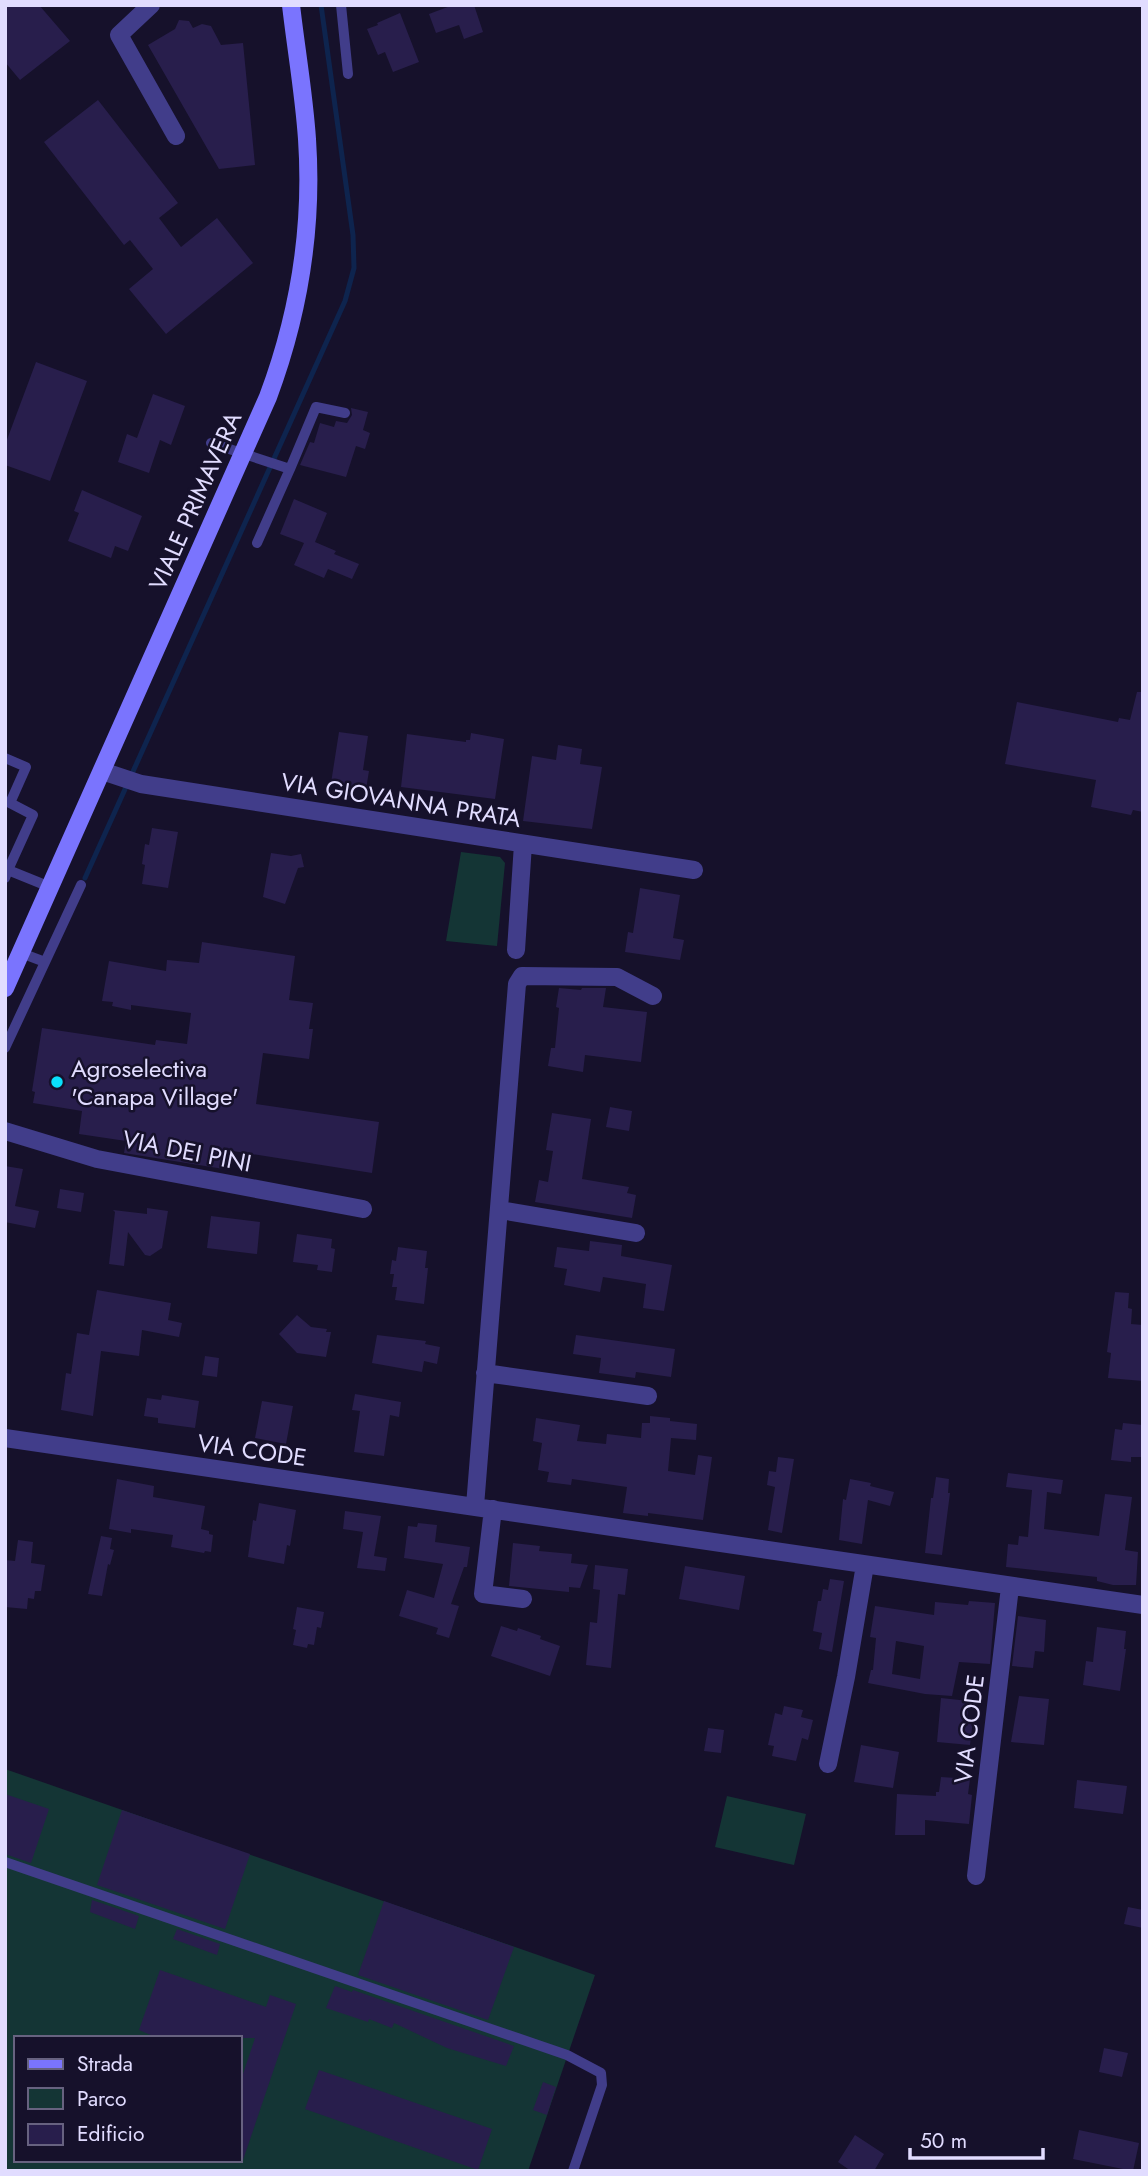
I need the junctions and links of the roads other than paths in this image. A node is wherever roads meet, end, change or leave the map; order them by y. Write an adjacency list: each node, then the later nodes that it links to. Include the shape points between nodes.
1 (151, 5): 5 (street, via 119,34)
2 (291, 5): 8 (main road, VIALE PRIMAVERA, via 307,138 307,236 294,313)
3 (341, 5): 4 (lane)
4 (348, 74)
5 (176, 136)
6 (345, 413): 9 (lane, via 316,407)
7 (211, 443): 8 (lane)
8 (249, 455): 9 (lane); 12 (main road, VIALE PRIMAVERA)
9 (287, 468): 10 (lane)
10 (257, 543)
11 (5, 758): 15 (lane, via 26,767 10,803 33,815)
12 (107, 773): 13 (street, VIA GIOVANNA PRATA, via 141,784); 17 (main road, VIALE PRIMAVERA)
13 (523, 844): 14 (street, VIA GIOVANNA PRATA); 18 (street)
14 (694, 870)
15 (7, 874): 17 (lane)
16 (81, 885): 20 (lane)
17 (50, 887): 19 (main road, VIALE PRIMAVERA)
18 (516, 950)
19 (21, 953): 20 (lane); 21 (main road, VIALE PRIMAVERA)
20 (46, 962): 23 (lane)
21 (5, 988)
22 (653, 996): 26 (street, via 617,977 522,976 517,984)
23 (5, 1048)
24 (5, 1131): 25 (street, VIA DEI PINI, via 97,1159)
25 (363, 1209)
26 (500, 1210): 27 (street); 28 (street)
27 (636, 1233)
28 (485, 1373): 29 (street); 31 (street)
29 (648, 1396)
30 (5, 1438): 31 (street, VIA CODE)
31 (475, 1506): 32 (street, VIA CODE)
32 (493, 1509): 33 (street, VIA CODE); 35 (street, via 483,1594)
33 (865, 1565): 34 (street, VIA CODE); 37 (street)
34 (1010, 1587): 36 (street, VIA CODE); 39 (street, VIA CODE)
35 (523, 1600)
36 (1143, 1605)
37 (828, 1764)
38 (5, 1862): 40 (lane, via 567,2054 601,2073 602,2085)
39 (976, 1876)
40 (573, 2171)

